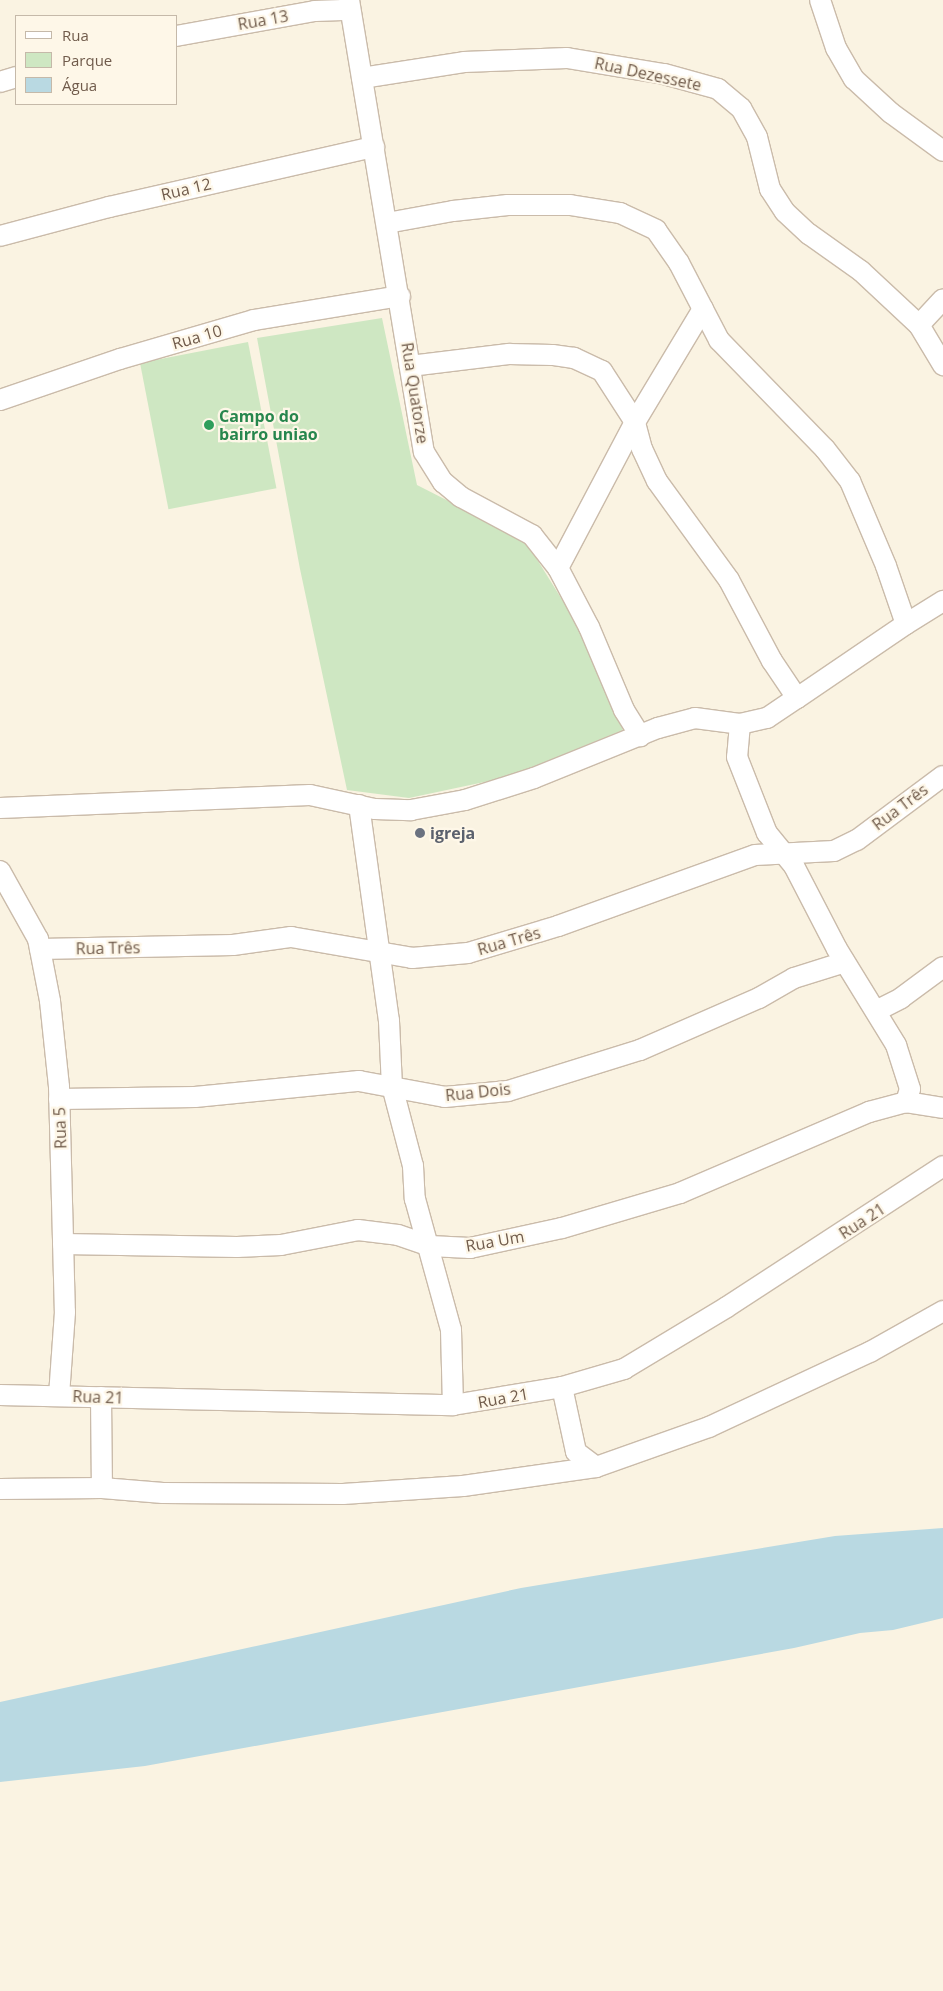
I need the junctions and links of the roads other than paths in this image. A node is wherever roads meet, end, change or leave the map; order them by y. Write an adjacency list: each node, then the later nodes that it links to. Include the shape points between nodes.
1 (820, 0): 8 (street, via 836,48 854,80 891,113)
2 (350, 5): 3 (street, Rua 13); 5 (street, Rua Quatorze)
3 (178, 36)
4 (15, 77): 6 (street)
5 (362, 78): 7 (street, Rua Quatorze); 14 (street, Rua Dezessete, via 491,60 567,58 664,74 718,89 741,108 757,137 770,189 785,212 809,234 862,271)
6 (0, 82)
7 (374, 147): 9 (street, Rua Quatorze); 10 (street, Rua 12, via 109,207)
8 (943, 151)
9 (387, 223): 11 (street, Rua Quatorze); 13 (street, via 453,210 508,204 570,205 620,213 656,230 679,263)
10 (0, 236)
11 (400, 296): 16 (street, Rua Quatorze); 17 (street, Rua 10, via 254,320 120,359)
12 (943, 299): 14 (street)
13 (703, 309): 18 (street); 21 (street, via 719,340 732,356 825,449 850,481 886,566)
14 (919, 325): 15 (street, Rua Dezessete)
15 (943, 365)
16 (410, 366): 18 (street, via 509,354 574,358 602,370); 19 (street, Rua Quatorze, via 424,452 444,482 461,497 532,535)
17 (0, 400)
18 (635, 422): 19 (street); 22 (street, via 642,450 657,481 729,580 772,661)
19 (558, 568): 24 (street, Rua Quatorze, via 589,627 624,710)
20 (943, 601): 21 (street)
21 (906, 624): 22 (street)
22 (797, 698): 23 (street, via 767,718)
23 (740, 724): 24 (street, via 694,718); 28 (street, via 737,757 766,833)
24 (640, 736): 26 (street, via 534,778 465,800 411,810)
25 (943, 776): 28 (street, Rua Três, via 857,840 834,851)
26 (360, 805): 27 (street, via 310,795); 31 (street)
27 (0, 808)
28 (780, 852): 31 (street, Rua Três, via 755,855 701,872 558,926 468,953 412,958); 32 (street, via 794,866)
29 (1, 876): 30 (street, Rua 5, via 38,939)
30 (40, 949): 31 (street, Rua Três, via 233,945 291,937); 36 (street, Rua 5, via 50,1001)
31 (377, 952): 35 (street, via 389,1020)
32 (845, 962): 34 (street); 35 (street, Rua Dois, via 794,978 759,998 640,1050 508,1091 445,1097)
33 (943, 967): 34 (street, via 901,998)
34 (876, 1011): 37 (street, via 904,1063 910,1089)
35 (392, 1086): 36 (street, Rua Dois, via 359,1081 195,1096); 41 (street, via 412,1160 415,1199)
36 (59, 1099): 40 (street, Rua 5)
37 (906, 1102): 38 (street); 41 (street, Rua Um, via 869,1112 680,1193 562,1228 470,1248)
38 (943, 1108)
39 (943, 1166): 43 (street, Rua 21, via 727,1307 624,1369)
40 (63, 1244): 41 (street, Rua Um, via 281,1245 358,1230 398,1235); 45 (street, Rua 5, via 65,1312)
41 (430, 1246): 47 (street, via 452,1330)
42 (943, 1311): 48 (street, via 870,1352 709,1426)
43 (562, 1387): 47 (street, Rua 21); 48 (street, via 576,1452)
44 (0, 1395): 45 (street, Rua 21)
45 (59, 1396): 46 (street, Rua 21)
46 (101, 1397): 47 (street, Rua 21); 49 (street)
47 (453, 1406)
48 (596, 1467): 49 (street, via 463,1486 343,1494 163,1493)
49 (102, 1488): 50 (street)
50 (0, 1489)

